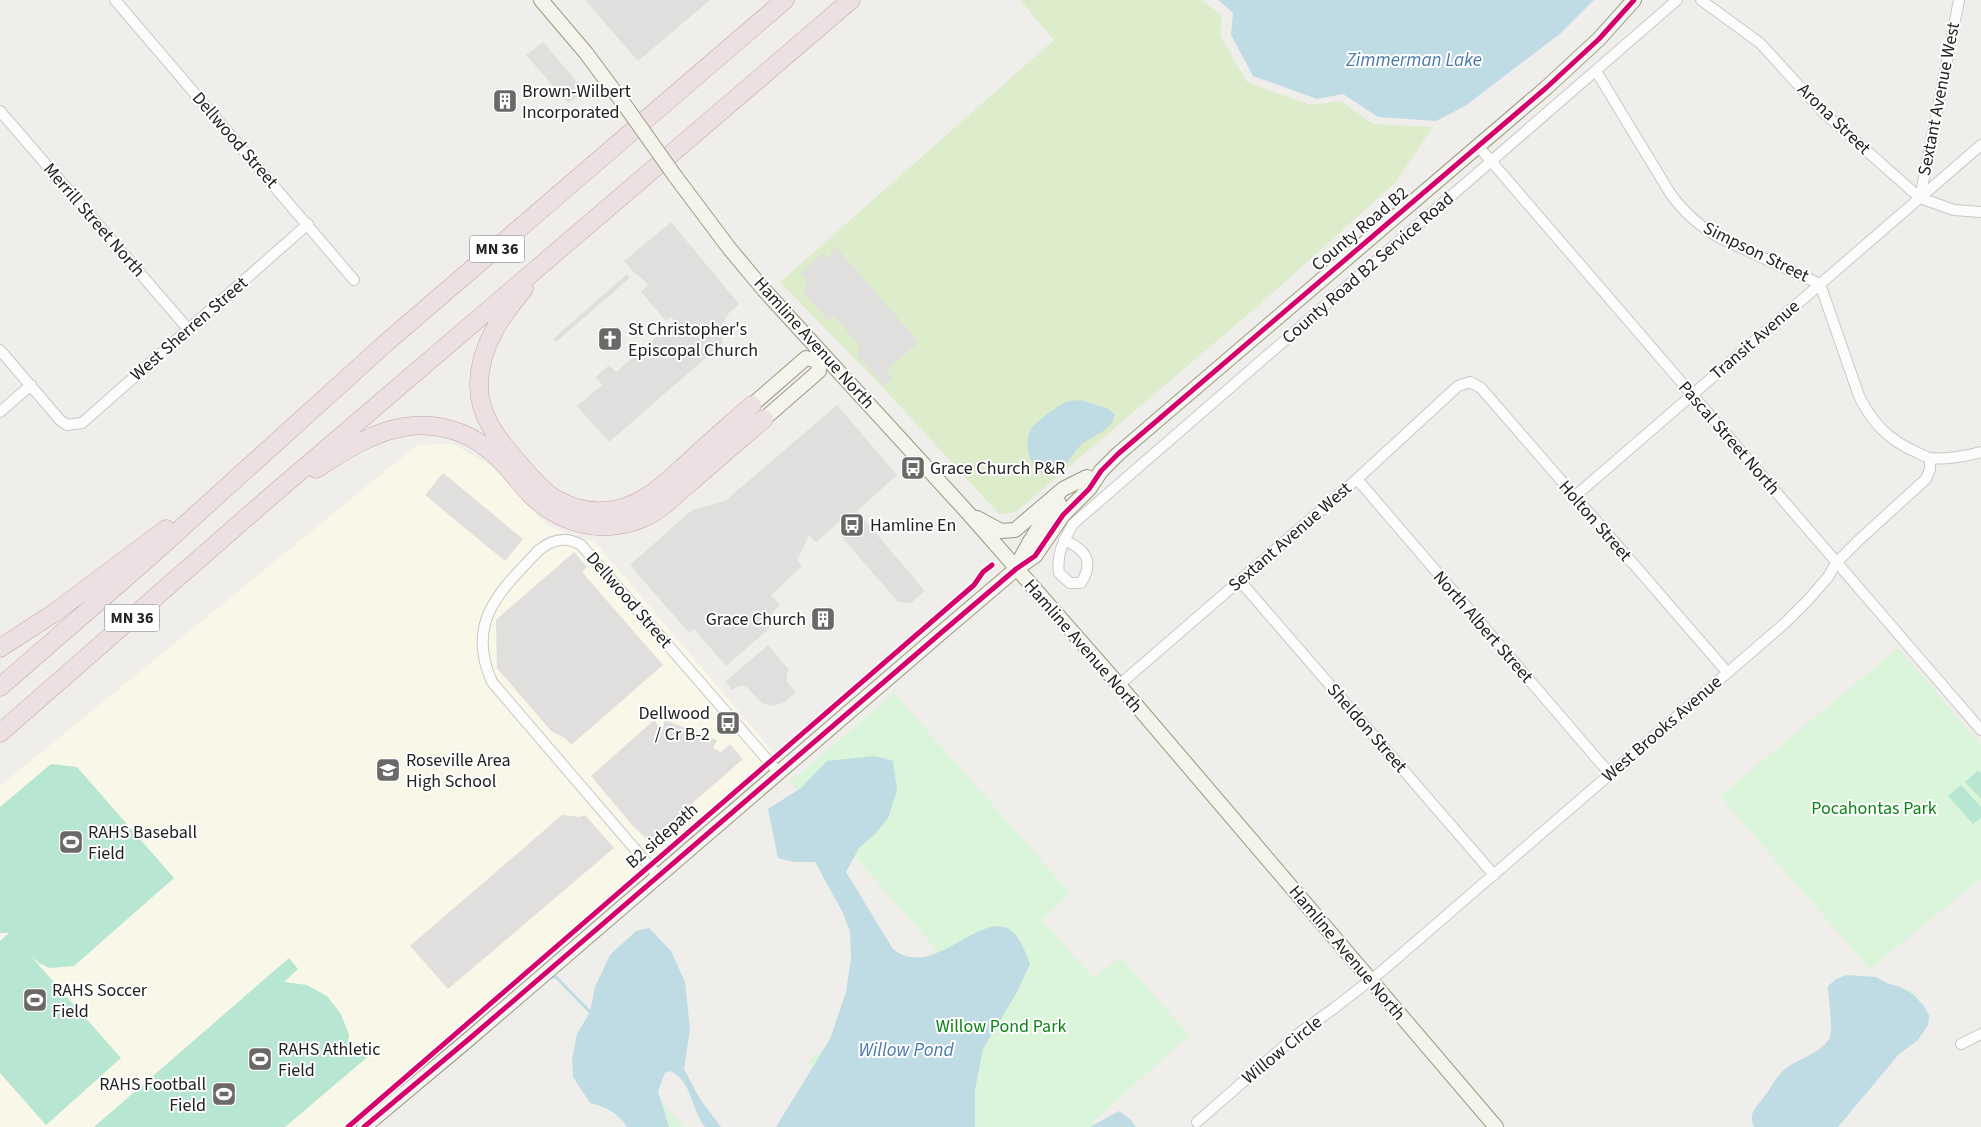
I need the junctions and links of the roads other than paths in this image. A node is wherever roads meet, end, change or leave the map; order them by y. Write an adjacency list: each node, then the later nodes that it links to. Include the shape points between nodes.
1 (115, 0): 18 (street, Dellwood Street)
2 (541, 0): 24 (street, Hamline Avenue North, bridge, via 586,53 742,263)
3 (778, 0): 10 (highway)
4 (785, 0): 10 (highway, MN 36)
5 (851, 0): 19 (highway, MN 36)
6 (1678, 0): 11 (street, County Road B2 Service Road)
7 (1701, 0): 16 (street, Arona Street, via 1760,43 1823,112)
8 (1959, 0): 16 (street, Sextant Avenue West)
9 (1633, 1): 14 (street, County Road B2, via 1599,39)
10 (746, 35): 33 (highway, MN 36, via 387,342)
11 (1596, 71): 15 (street, County Road B2 Service Road); 21 (street, Simpson Street, via 1670,192 1693,220 1722,239)
12 (0, 111): 22 (street, Merrill Street North)
13 (1981, 145): 16 (street, Transit Avenue)
14 (1478, 146): 15 (street, Pascal Street North); 34 (street, County Road B2)
15 (1491, 161): 27 (street, Pascal Street North); 40 (street, County Road B2 Service Road, via 1073,524)
16 (1920, 198): 17 (street, Arona Street, via 1954,210); 21 (street, Transit Avenue)
17 (1981, 212)
18 (308, 224): 20 (street, Dellwood Street); 22 (street, West Sherren Street)
19 (569, 239): 28 (highway, via 508,309 490,337 480,366 481,400 491,428 540,487 554,498 579,509 606,511 632,505 656,491); 38 (highway, MN 36)
20 (354, 280)
21 (1820, 284): 27 (street, Transit Avenue); 32 (street, Simpson Street, via 1866,411 1888,436)
22 (189, 330): 25 (street, West Sherren Street, via 82,423 67,425 60,420)
23 (0, 350): 25 (street)
24 (821, 358): 28 (street, via 806,358); 30 (street, via 819,371); 39 (street, Hamline Avenue North)
25 (30, 385): 29 (street)
26 (1458, 386): 36 (street, Sextant Avenue West); 37 (street, Holton Street, via 1470,382 1481,388)
27 (1692, 395): 37 (street, Transit Avenue); 41 (street, Pascal Street North)
28 (752, 405)
29 (0, 412)
30 (764, 419): 38 (highway, via 656,511 614,526 583,525 551,512 484,446 464,434 434,426 404,427 374,436 347,449)
31 (1981, 452): 32 (street, Simpson Street)
32 (1930, 458): 41 (street, West Brooks Avenue, via 1926,479)
33 (251, 466): 44 (highway, via 54,613); 47 (highway, MN 36)
34 (1101, 471): 35 (street, County Road B2); 42 (street, County Road B2, via 1089,489 1063,515 1035,556)
35 (1087, 477): 39 (street, via 1063,489 1011,532 1001,531); 42 (street, County Road B2, via 1049,513)
36 (1357, 479): 43 (street, Sextant Avenue West); 51 (street, North Albert Street)
37 (1574, 497): 45 (street, Holton Street)
38 (263, 503): 49 (highway, MN 36)
39 (969, 514): 42 (street, Hamline Avenue North)
40 (1064, 540)
41 (1836, 564): 45 (street, West Brooks Avenue, via 1785,623); 48 (street, Pascal Street North)
42 (1016, 569): 46 (street, Hamline Avenue North); 50 (street, County Road B2)
43 (1240, 581): 46 (street, Sextant Avenue West); 52 (street, Sheldon Street)
44 (0, 648)
45 (1727, 672): 51 (street, West Brooks Avenue)
46 (1119, 686): 54 (street, Hamline Avenue North)
47 (0, 687)
48 (1981, 730)
49 (0, 733)
50 (778, 772): 53 (street, County Road B2); 53 (street, Dellwood Street, via 581,545 560,539 539,550 489,610 482,646 486,667 492,682)
51 (1610, 774): 52 (street, West Brooks Avenue)
52 (1494, 875): 54 (street, West Brooks Avenue)
53 (658, 876): 58 (street, County Road B2)
54 (1370, 981): 57 (street, Willow Circle, via 1298,1034); 59 (street, Hamline Avenue North)
55 (1981, 1034): 56 (street)
56 (1961, 1044)
57 (1196, 1122)
58 (364, 1127)
59 (1496, 1127)

